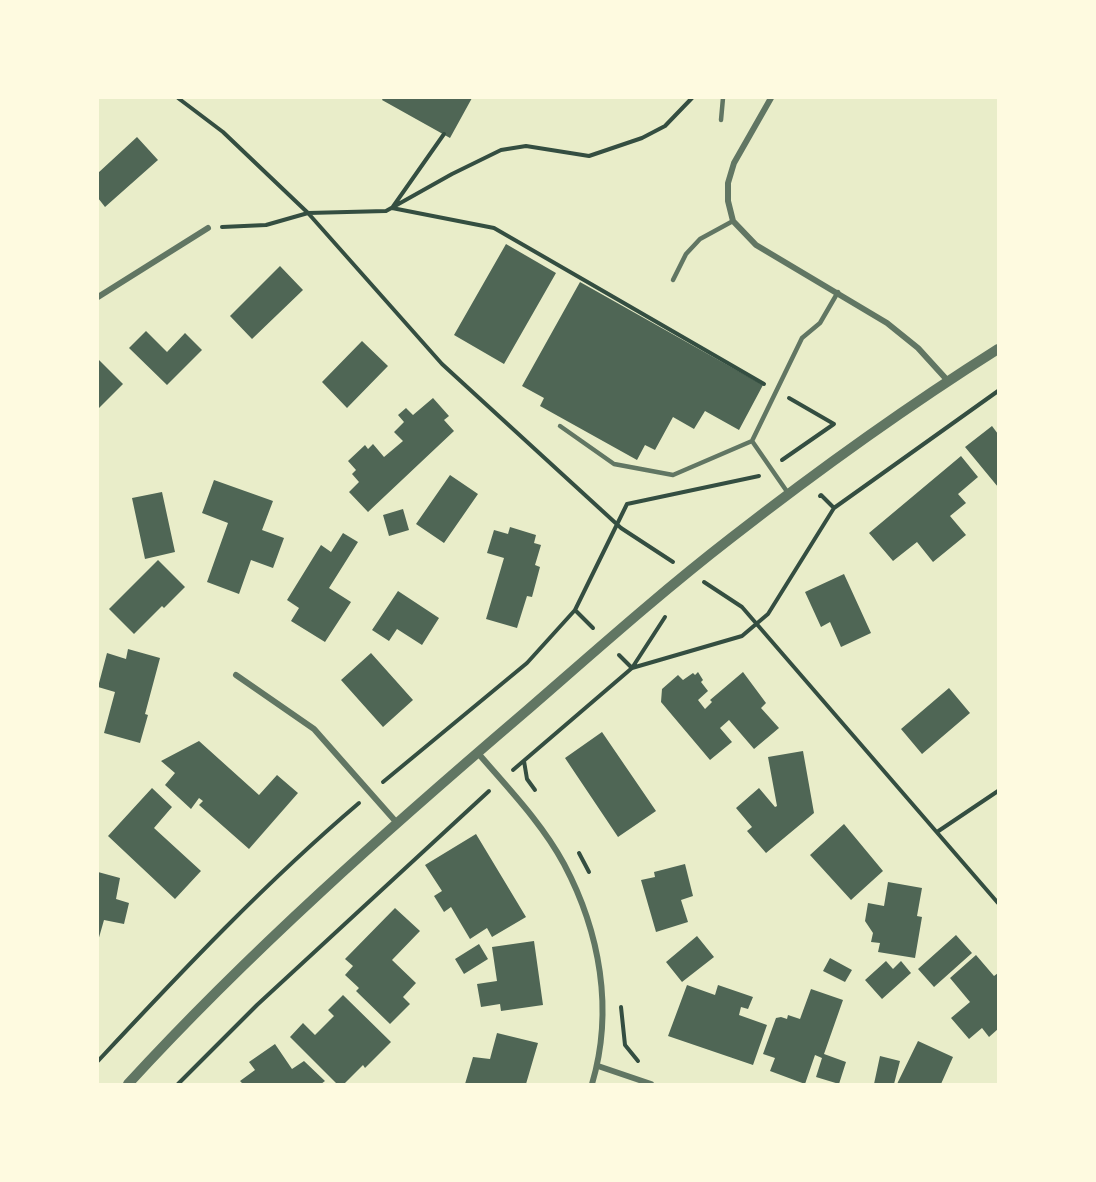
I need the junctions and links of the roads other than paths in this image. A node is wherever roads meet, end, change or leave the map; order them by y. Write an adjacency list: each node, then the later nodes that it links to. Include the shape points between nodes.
1 (723, 98): 3 (lane)
2 (771, 98): 4 (street, via 734,163 728,183)
3 (721, 120)
4 (733, 221): 6 (lane, via 700,239 686,254); 7 (street, via 756,245)
5 (208, 228): 8 (street)
6 (673, 280)
7 (838, 292): 10 (street, via 918,348); 12 (lane, via 820,323 802,338)
8 (98, 297)
9 (999, 349): 10 (street)
10 (948, 381): 13 (street)
11 (560, 426): 12 (lane, via 614,465 673,475)
12 (752, 441): 13 (lane)
13 (789, 495): 15 (street, via 699,563)
14 (236, 675): 16 (street, via 314,729)
15 (477, 753): 16 (street); 17 (street, via 527,810 563,863 589,920 597,949 604,1008)
16 (397, 823): 18 (street, via 304,907)
17 (598, 1066): 19 (street); 20 (street)
18 (128, 1084)
19 (592, 1084)
20 (651, 1084)

